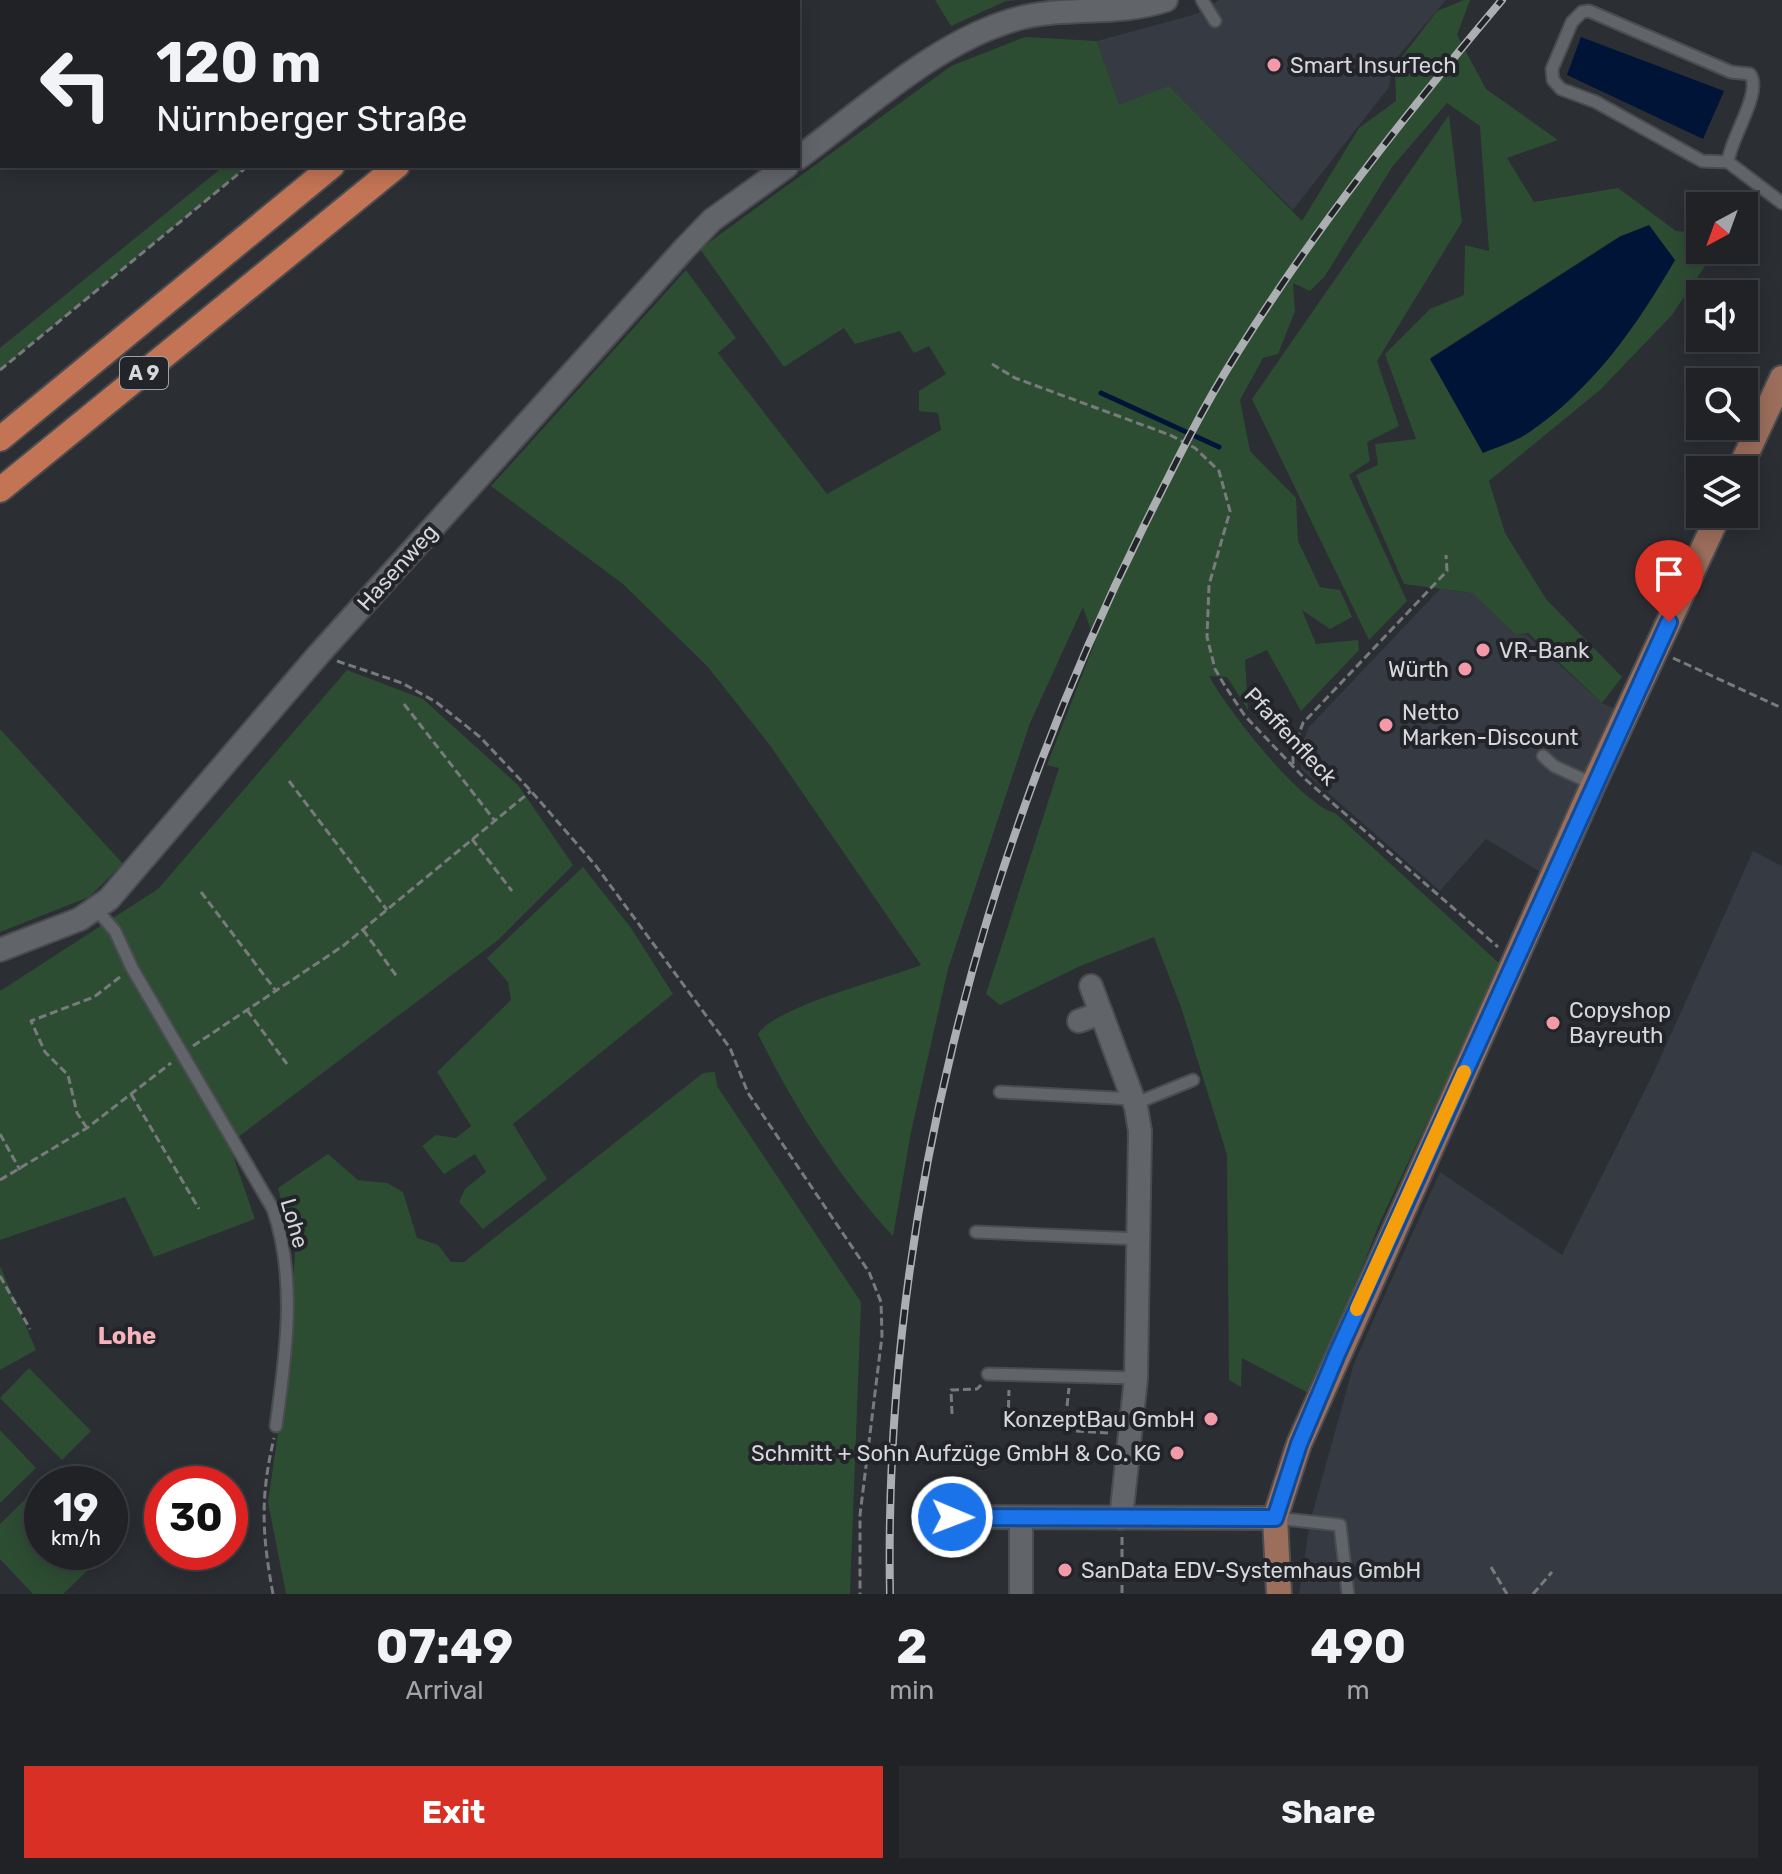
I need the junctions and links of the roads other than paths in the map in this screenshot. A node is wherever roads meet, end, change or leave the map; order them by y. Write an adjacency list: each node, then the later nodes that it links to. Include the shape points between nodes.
1 (1166, 0): 4 (street, via 1122,11 1026,17 990,26 940,53)
2 (1202, 0): 3 (lane)
3 (1215, 21)
4 (800, 157)
5 (1728, 162): 5 (lane, via 1702,161 1623,116 1561,89 1552,69 1572,22 1589,11 1731,72 1750,74 1753,93); 9 (lane)
6 (330, 168): 11 (highway, A 9)
7 (395, 168): 13 (highway, A 9)
8 (784, 168): 17 (street, Hasenweg, via 712,220 685,248)
9 (1782, 203)
10 (1782, 378): 12 (main road)
11 (0, 439)
12 (1746, 456)
13 (0, 490)
14 (1712, 528): 16 (main road)
15 (1543, 756): 16 (lane)
16 (1593, 785): 33 (main road, via 1337,1354)
17 (96, 909): 18 (street, Hasenweg); 29 (lane, Lohe, via 115,931 220,1121 255,1173 285,1243 286,1345)
18 (0, 950)
19 (1091, 986): 20 (street)
20 (1101, 1013): 21 (street); 24 (street)
21 (1079, 1021)
22 (1193, 1080): 24 (lane)
23 (1000, 1092): 24 (lane)
24 (1134, 1101): 26 (street, via 1140,1131)
25 (976, 1232): 26 (lane)
26 (1141, 1239): 28 (street)
27 (988, 1374): 28 (lane)
28 (1136, 1378): 32 (street)
29 (276, 1426)
30 (952, 1517): 31 (street)
31 (1021, 1518): 32 (street); 34 (street)
32 (1121, 1518): 33 (street)
33 (1275, 1518): 35 (main road); 36 (lane, via 1340,1525)
34 (1021, 1594)
35 (1279, 1594)
36 (1348, 1594)

